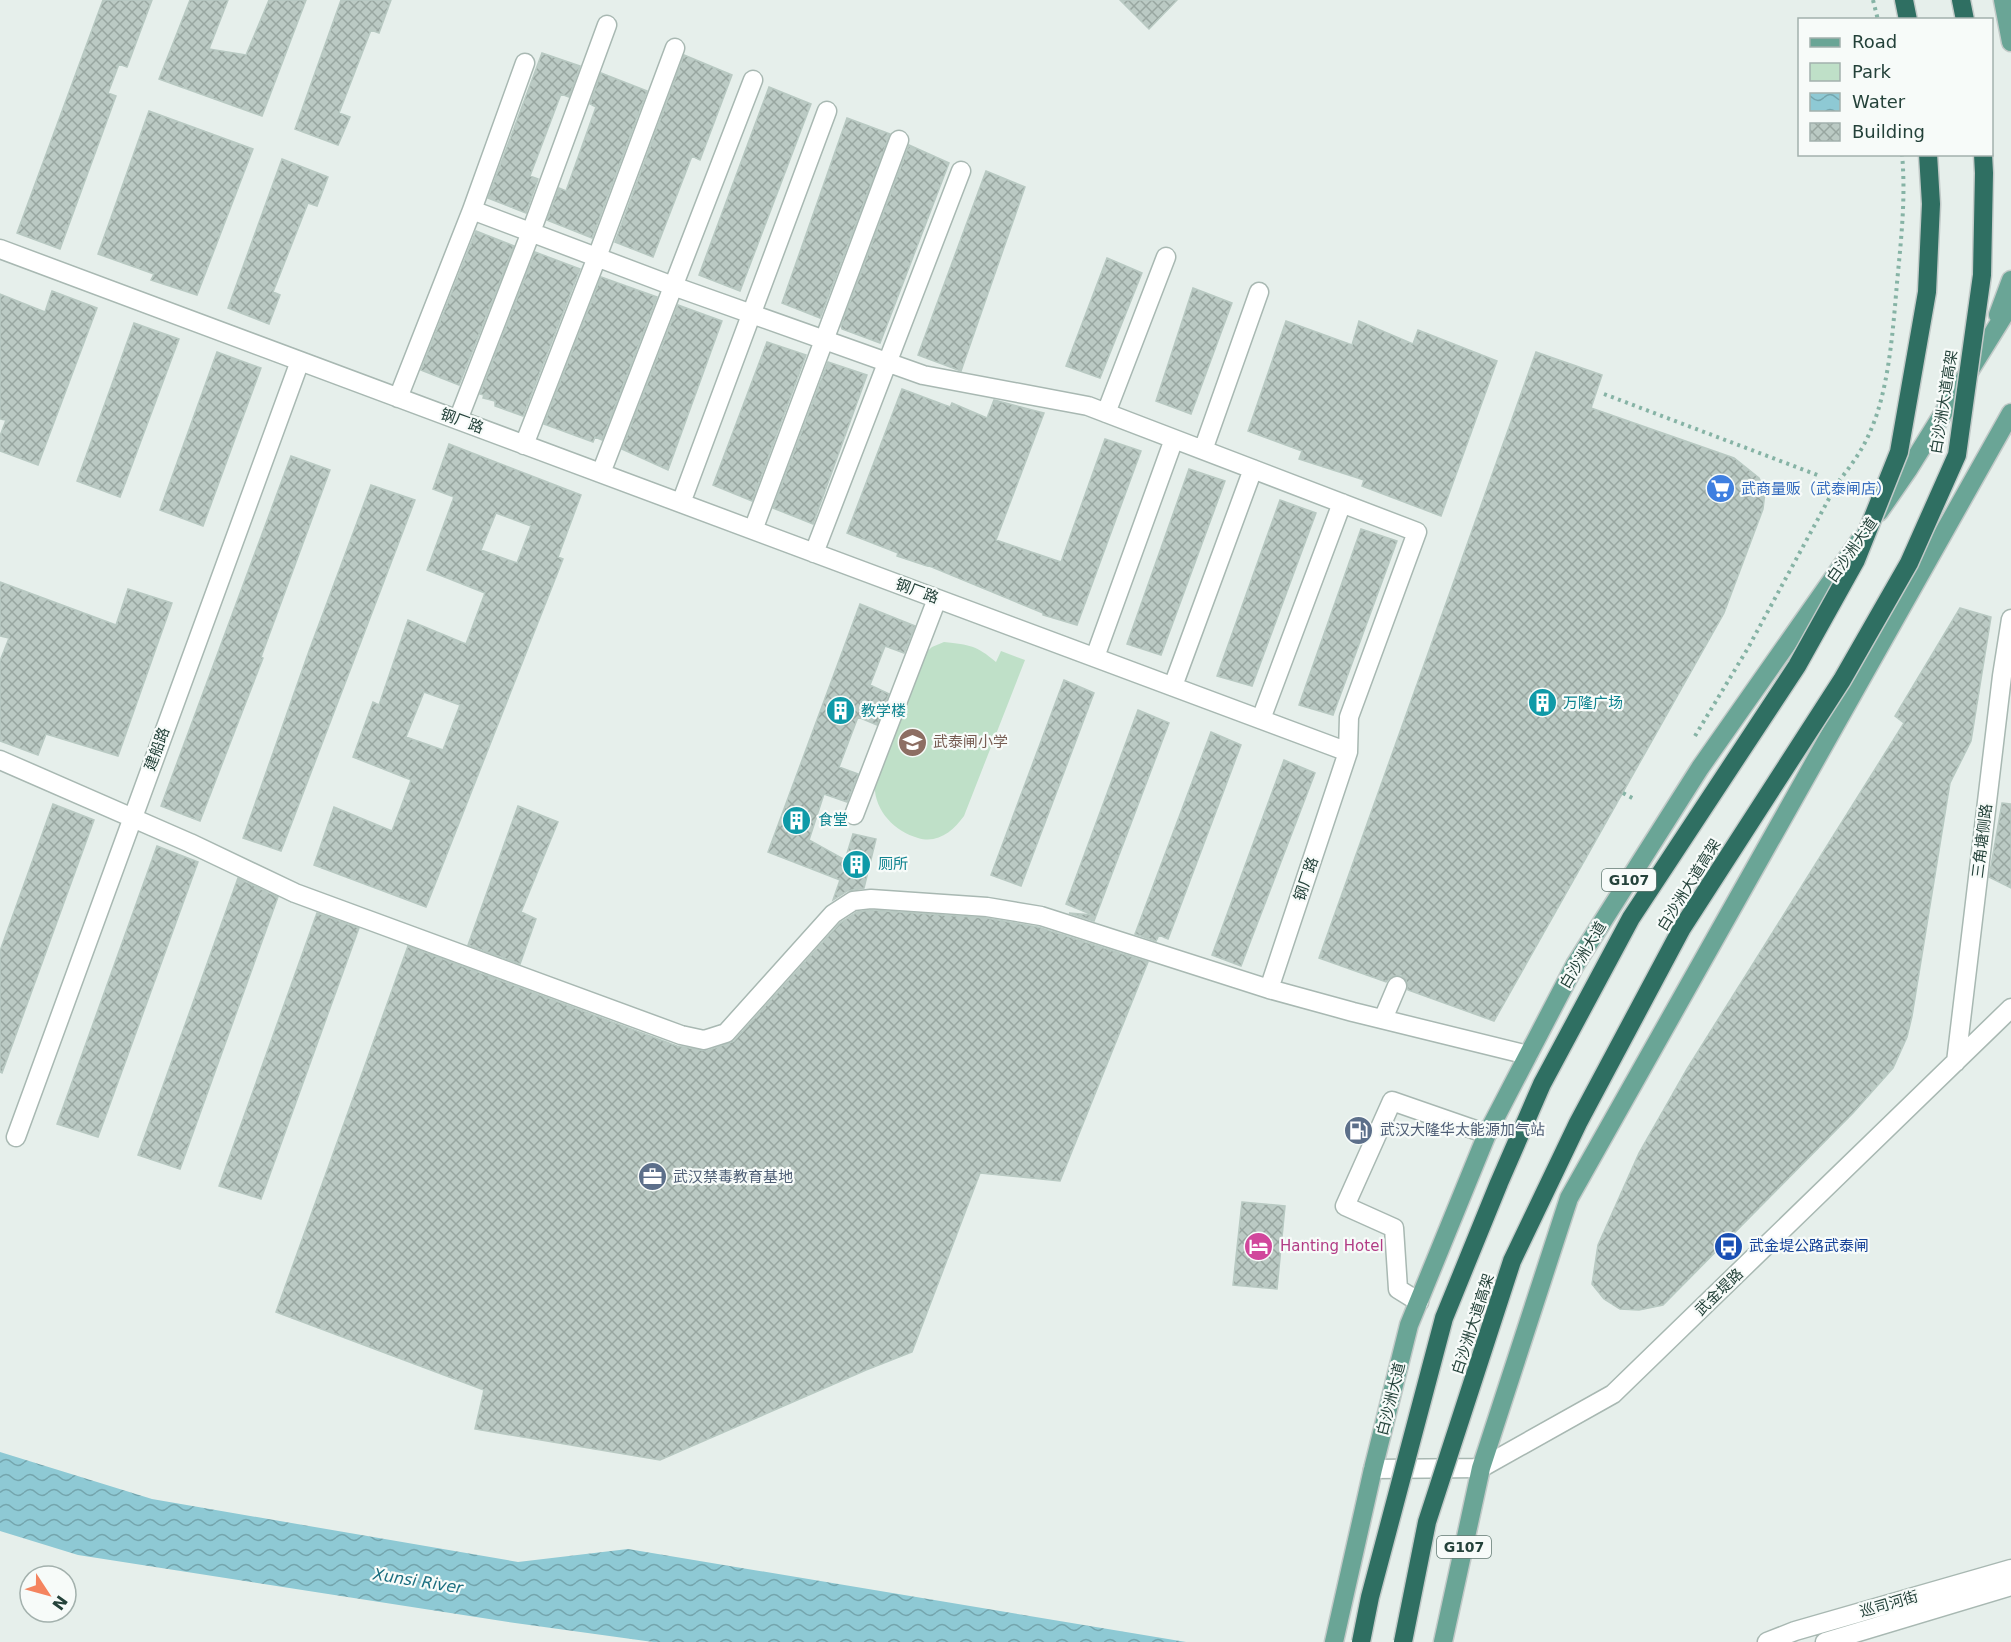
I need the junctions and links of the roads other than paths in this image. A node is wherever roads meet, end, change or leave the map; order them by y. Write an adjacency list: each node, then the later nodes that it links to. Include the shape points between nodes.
1 (1904, 0): 4 (highway)
2 (1961, 0): 5 (highway)
3 (2003, 0): 7 (main road)
4 (1908, 18)
5 (1965, 18)
6 (607, 25): 17 (street)
7 (2011, 42)
8 (675, 48): 20 (street)
9 (525, 63): 16 (street)
10 (753, 80): 22 (street)
11 (827, 111): 25 (street)
12 (899, 140): 26 (street)
13 (1928, 156): 67 (highway, 白沙洲大道高架, bridge, via 1931,204 1927,292 1899,452 1856,560 1797,666 1631,918 1538,1094 1444,1318)
14 (1983, 156): 68 (highway, 白沙洲大道高架, bridge, via 1982,275 1956,455 1909,563 1842,680 1682,928 1578,1123 1517,1251 1427,1522)
15 (961, 171): 29 (street)
16 (472, 210): 17 (street); 30 (street)
17 (531, 232): 20 (street); 33 (street)
18 (0, 249): 28 (street, 钢厂路)
19 (1166, 256): 31 (street)
20 (597, 257): 22 (street); 35 (street)
21 (2011, 280): 27 (main road, 白沙洲大道 / G107)
22 (673, 286): 25 (street); 38 (street)
23 (1259, 292): 36 (street)
24 (2011, 304): 27 (main road, 白沙洲大道 / G107)
25 (751, 314): 26 (street); 39 (street)
26 (825, 340): 29 (street); 41 (street)
27 (1988, 341): 56 (main road, 白沙洲大道 / G107, via 1908,470 1700,768 1575,964)
28 (300, 361): 30 (street, 钢厂路); 51 (street, 建船路)
29 (887, 362): 31 (street, via 922,375 1088,406); 42 (street)
30 (398, 398): 33 (street, 钢厂路)
31 (1106, 413): 34 (street)
32 (2011, 413): 61 (main road, G107, via 1569,1198)
33 (458, 420): 35 (street, 钢厂路)
34 (1174, 439): 36 (street); 45 (street)
35 (524, 445): 38 (street, 钢厂路)
36 (1203, 450): 37 (street)
37 (1253, 469): 40 (street); 46 (street)
38 (601, 473): 39 (street, 钢厂路)
39 (681, 503): 41 (street, 钢厂路)
40 (1342, 503): 47 (street); 48 (street, via 1417,532 1349,717)
41 (753, 530): 42 (street, 钢厂路)
42 (814, 553): 43 (street, 钢厂路)
43 (937, 599): 45 (street, 钢厂路); 50 (street)
44 (2011, 619): 57 (street, 三角塘侧路)
45 (1095, 657): 46 (street, 钢厂路)
46 (1173, 686): 47 (street, 钢厂路)
47 (1261, 719): 48 (street, 钢厂路)
48 (1348, 752): 53 (street, 钢厂路)
49 (0, 760): 51 (street)
50 (854, 815)
51 (132, 818): 53 (street, via 295,893 681,1035 704,1040 726,1034 833,914 853,901 871,899 965,905 1041,916); 59 (street, 建船路)
52 (1396, 986): 55 (street)
53 (1269, 989): 55 (street)
54 (2011, 1008): 57 (street, 武金堤路)
55 (1383, 1019): 56 (street)
56 (1528, 1055): 58 (main road, 白沙洲大道 / G107)
57 (1956, 1062): 61 (street, 武金堤路, via 1613,1394)
58 (1488, 1134): 60 (main road, 白沙洲大道 / G107); 60 (street, via 1392,1101 1345,1206 1394,1228 1398,1289)
59 (16, 1137)
60 (1419, 1302): 62 (main road, 白沙洲大道 / G107, via 1409,1325)
61 (1481, 1468): 62 (street); 66 (main road, G107)
62 (1373, 1469): 65 (main road, 白沙洲大道 / G107)
63 (2011, 1569): 69 (street, 巡司河街)
64 (2011, 1586): 70 (street, 巡司河街)
65 (1336, 1634)
66 (1445, 1634)
67 (1361, 1642)
68 (1403, 1642)
69 (1767, 1642)
70 (1825, 1642)

